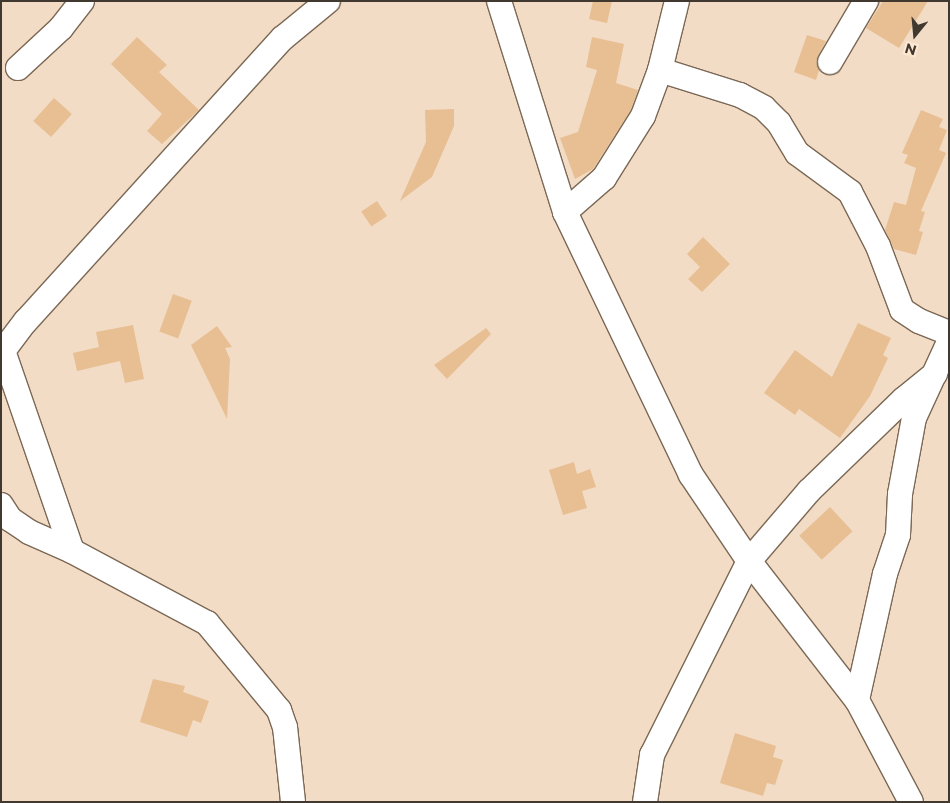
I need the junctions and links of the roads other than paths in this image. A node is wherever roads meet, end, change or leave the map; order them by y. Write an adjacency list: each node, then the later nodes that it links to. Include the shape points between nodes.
1 (82, 1): 7 (street, via 61,28)
2 (328, 1): 12 (street, via 283,38)
3 (499, 1): 9 (street)
4 (677, 1): 8 (street)
5 (866, 1): 6 (street)
6 (830, 62)
7 (18, 68)
8 (660, 70): 9 (street, via 643,116 604,178); 10 (street, via 740,95 764,108 779,123 797,153 850,192 878,246 902,310)
9 (565, 212): 16 (street, via 691,475)
10 (949, 334)
11 (949, 342): 13 (street)
12 (2, 351): 15 (street)
13 (935, 374): 16 (street, via 842,459 767,537); 17 (street, via 914,418 900,494 898,535 885,574)
14 (1, 505): 15 (street, via 10,519 29,532)
15 (72, 551): 18 (street, via 200,619 220,637 279,710 285,727)
16 (749, 561): 17 (street); 19 (street, via 652,755)
17 (857, 700): 20 (street)
18 (292, 802)
19 (645, 802)
20 (911, 802)

